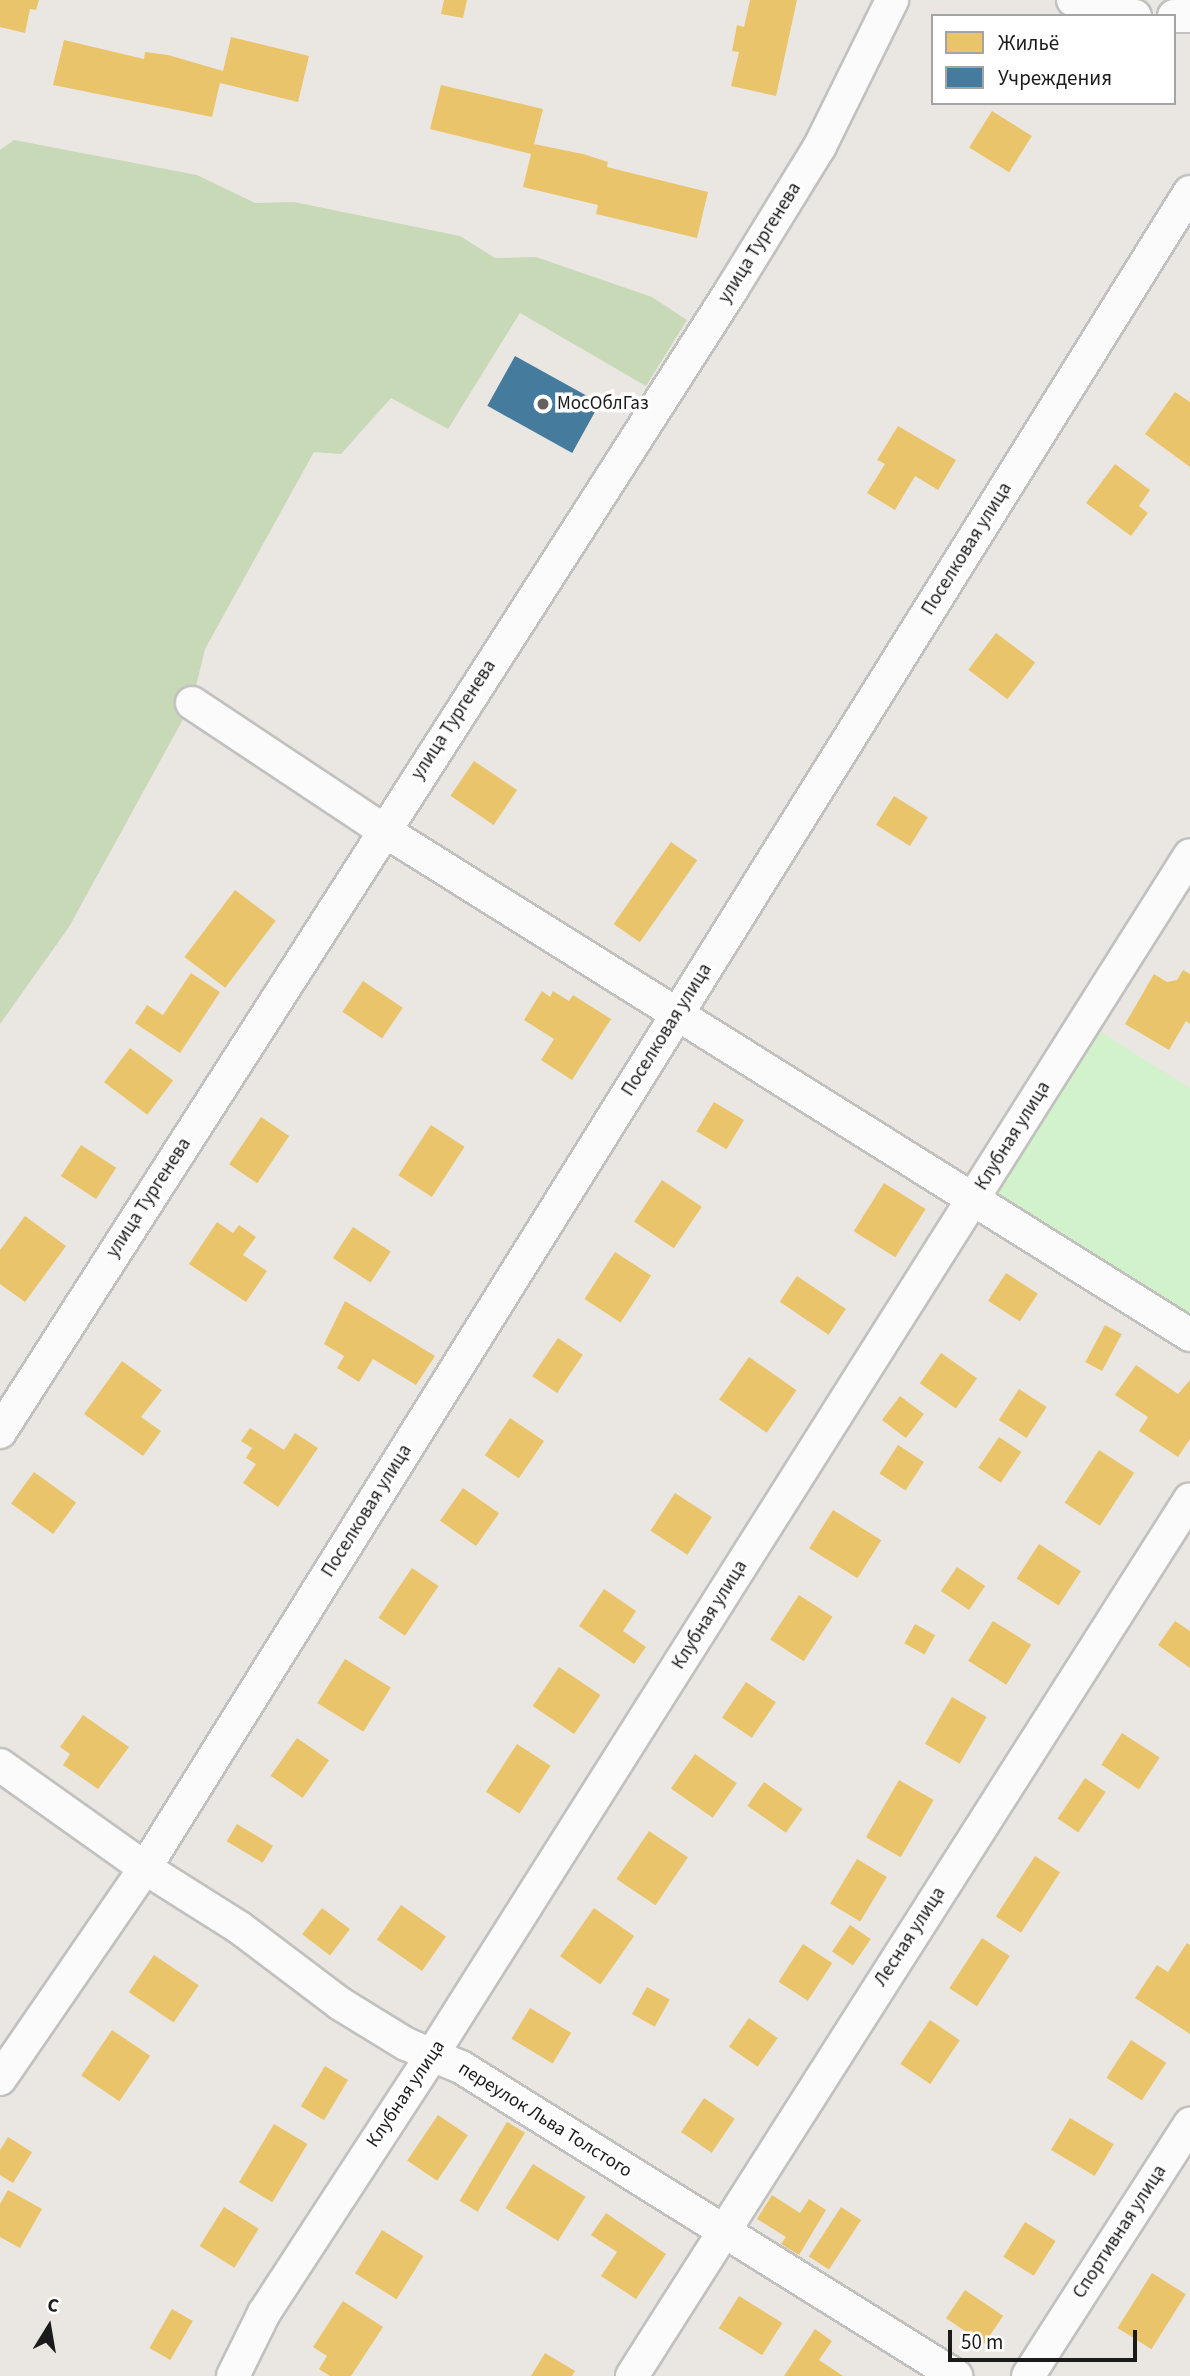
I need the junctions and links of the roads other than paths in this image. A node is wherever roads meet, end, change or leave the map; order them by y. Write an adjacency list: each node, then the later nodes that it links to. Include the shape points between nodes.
1 (892, 0): 6 (street, улица Тургенева, via 805,170)
2 (1073, 0): 3 (street)
3 (1127, 14)
4 (1190, 192): 8 (street, Поселковая улица)
5 (192, 703): 6 (street)
6 (383, 830): 8 (street); 11 (street, улица Тургенева)
7 (1190, 855): 9 (street, Клубная улица)
8 (677, 1014): 9 (street); 14 (street, Поселковая улица)
9 (972, 1199): 10 (street); 15 (street, Клубная улица)
10 (1190, 1335)
11 (0, 1432)
12 (1190, 1499): 18 (street, Лесная улица)
13 (0, 1765): 14 (street, переулок Льва Толстого)
14 (145, 1868): 15 (street, переулок Льва Толстого, via 240,1928 338,2003); 16 (street, Поселковая улица)
15 (432, 2055): 18 (street, переулок Льва Толстого, via 461,2067); 19 (street, Клубная улица, via 264,2313)
16 (0, 2079)
17 (1190, 2124): 22 (street, Спортивная улица)
18 (723, 2230): 20 (street, Лесная улица); 21 (street, переулок Льва Толстого)
19 (233, 2376)
20 (632, 2376)
21 (956, 2376)
22 (1028, 2376)

